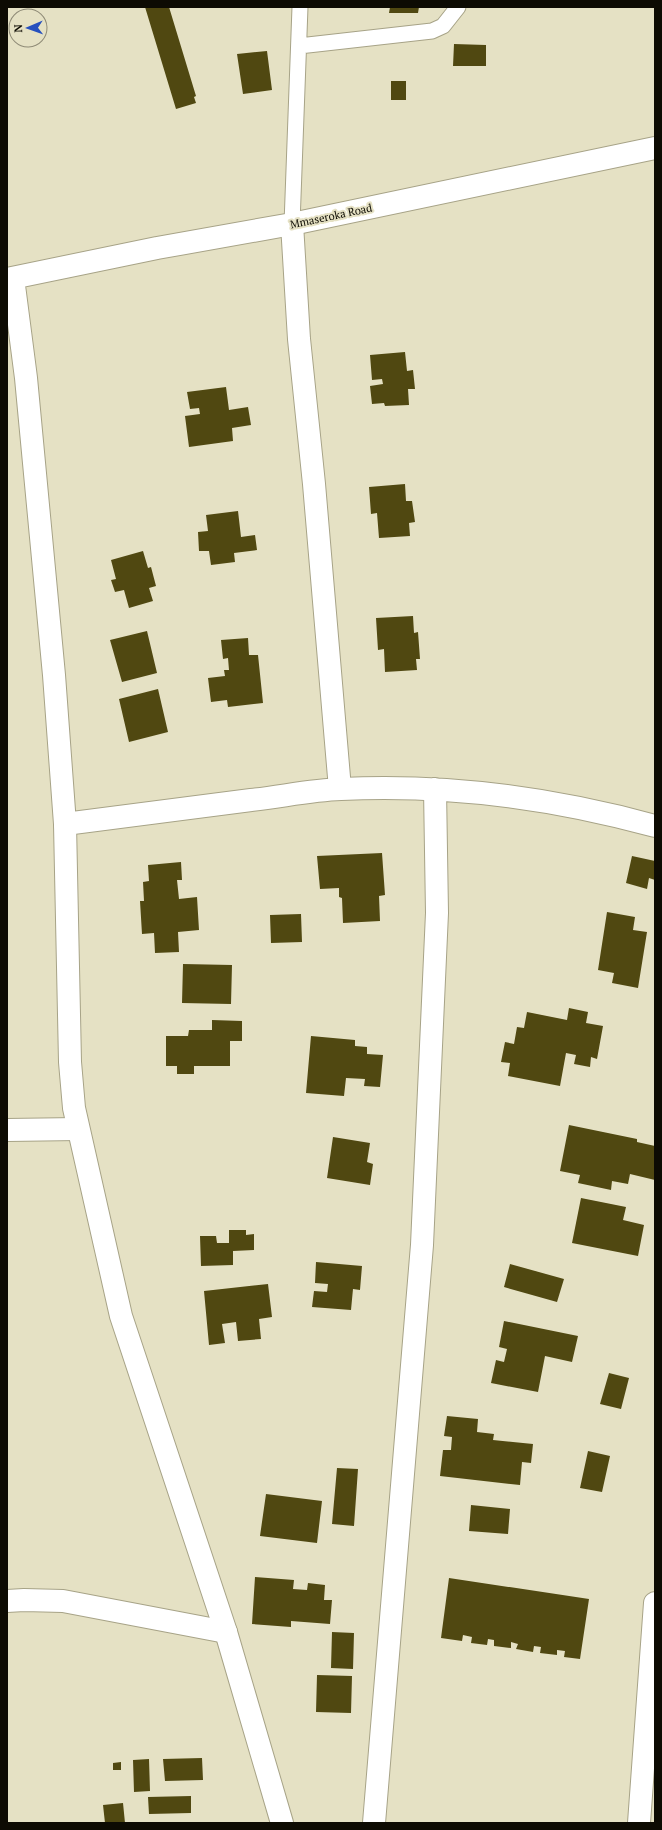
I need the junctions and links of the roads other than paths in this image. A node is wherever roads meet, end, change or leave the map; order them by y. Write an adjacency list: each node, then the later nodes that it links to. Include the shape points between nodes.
1 (300, 7): 3 (lane)
2 (458, 7): 3 (lane, via 443,26 432,31)
3 (299, 46): 5 (lane)
4 (655, 148): 5 (street, Mmaseroka Road)
5 (292, 224): 6 (street, Mmaseroka Road); 7 (street, via 299,339)
6 (10, 278): 9 (street, via 26,378 54,675)
7 (340, 789): 8 (street); 9 (street)
8 (435, 789): 10 (street, via 521,798 623,817); 17 (street, via 437,913 422,1245)
9 (65, 824): 11 (street, via 70,1062)
10 (655, 826)
11 (78, 1129): 12 (street); 15 (street, via 121,1316)
12 (7, 1130)
13 (7, 1601): 15 (street, via 63,1601)
14 (655, 1602): 18 (street)
15 (226, 1632): 16 (street)
16 (282, 1823)
17 (374, 1823)
18 (639, 1823)

